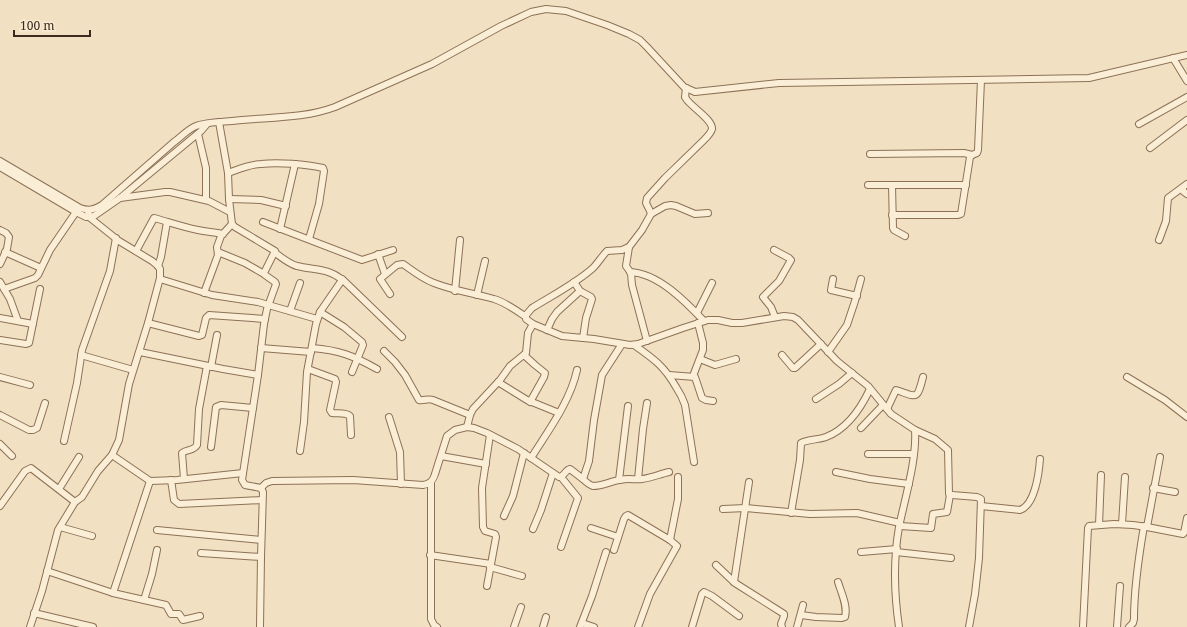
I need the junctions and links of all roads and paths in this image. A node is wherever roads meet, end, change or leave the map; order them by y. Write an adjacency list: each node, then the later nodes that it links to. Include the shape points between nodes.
1 (1187, 55): 2 (street)
2 (1173, 58): 3 (street, via 1089,78); 4 (street)
3 (981, 80): 5 (street, via 779,83 698,92); 14 (street, via 979,149)
4 (1187, 81)
5 (686, 88): 8 (street, via 640,40 566,11 546,9 531,12 432,64 322,112); 32 (street, via 687,100 707,119 712,129 647,198)
6 (1187, 97): 10 (street)
7 (1187, 120): 12 (street)
8 (219, 122): 9 (street); 18 (street)
9 (207, 124): 11 (street); 28 (street, via 197,125 191,129 102,205)
10 (1139, 124)
11 (198, 134): 24 (street); 25 (street, via 206,168)
12 (1150, 148)
13 (870, 154): 14 (street)
14 (972, 155): 21 (street)
15 (0, 161): 28 (street, via 80,208)
16 (295, 164): 18 (street, via 261,164); 27 (street); 43 (street, via 322,168 324,171 319,204)
17 (0, 167): 29 (street)
18 (228, 173): 26 (street)
19 (868, 185): 20 (street)
20 (892, 185): 21 (street); 33 (street)
21 (966, 185): 33 (street, via 960,215)
22 (1185, 186): 23 (street, via 1183,192); 45 (street, via 1168,198 1166,221)
23 (1187, 194)
24 (120, 198): 25 (street, via 165,192); 34 (street)
25 (206, 200): 30 (street)
26 (229, 200): 27 (street, via 261,200); 30 (street)
27 (286, 206): 38 (street)
28 (88, 210): 34 (street)
29 (76, 212): 34 (street); 57 (street)
30 (230, 212): 37 (street)
31 (708, 213): 32 (street, via 695,214 671,205)
32 (650, 214): 46 (street, via 642,230)
33 (892, 215): 41 (street, via 893,229)
34 (89, 217): 42 (street)
35 (167, 222): 40 (street); 49 (street, via 154,218); 56 (street)
36 (263, 222): 38 (street)
37 (232, 224): 40 (street); 52 (street)
38 (280, 229): 43 (street)
39 (0, 230): 50 (street, via 9,237)
40 (223, 234): 51 (street, via 217,247)
41 (905, 236)
42 (116, 238): 49 (street); 107 (street, via 110,271)
43 (309, 239): 53 (street, via 362,260)
44 (460, 240): 71 (street)
45 (1159, 240)
46 (629, 246): 58 (street, via 626,265); 66 (street, via 622,250 607,251 593,268)
47 (393, 250): 53 (street)
48 (774, 250): 82 (street, via 790,260 780,281 763,297)
49 (136, 251): 56 (street)
50 (5, 252): 55 (street); 57 (street)
51 (218, 252): 59 (street); 73 (street)
52 (274, 252): 59 (street); 62 (street, via 295,265 328,271)
53 (378, 254): 60 (street)
54 (485, 261): 75 (street)
55 (0, 264)
56 (158, 266): 61 (street)
57 (41, 268): 69 (street, via 33,279)
58 (630, 272): 80 (street, via 641,273 658,281); 97 (street)
59 (264, 274): 77 (street, via 276,283)
60 (385, 274): 71 (street, via 397,265 403,264 426,279); 74 (street, via 380,279)
61 (160, 279): 73 (street); 88 (street)
62 (342, 279): 79 (street); 94 (street)
63 (832, 279): 76 (street, via 831,290)
64 (861, 279): 76 (street)
65 (0, 282): 69 (street)
66 (574, 282): 72 (street); 81 (street, via 532,308)
67 (712, 282): 80 (street)
68 (300, 283): 78 (street)
69 (4, 289): 86 (street)
70 (40, 289): 90 (street)
71 (456, 291): 75 (street)
72 (580, 291): 92 (street, via 556,312); 95 (street, via 592,299)
73 (204, 293): 77 (street)
74 (390, 294)
75 (477, 295): 81 (street, via 497,300)
76 (857, 296): 105 (street, via 847,325)
77 (269, 305): 78 (street); 84 (street)
78 (290, 311): 85 (street)
79 (320, 312): 85 (street); 109 (street, via 362,342)
80 (697, 313): 87 (street)
81 (526, 317): 91 (street)
82 (775, 317): 87 (street, via 742,323 713,319); 99 (street, via 795,318)
83 (0, 318): 86 (street)
84 (265, 319): 88 (street, via 209,315 202,335 199,336); 101 (street)
85 (317, 320): 102 (street)
86 (18, 321): 90 (street)
87 (704, 321): 89 (street)
88 (148, 323): 104 (street)
89 (698, 323): 97 (street); 110 (street, via 703,347)
90 (33, 324): 96 (street, via 30,341 27,344)
91 (533, 324): 92 (street); 106 (street, via 528,333 527,350)
92 (547, 330): 95 (street, via 562,336)
93 (217, 335): 112 (street)
94 (402, 337)
95 (583, 338): 98 (street)
96 (0, 340)
97 (647, 341): 100 (street)
98 (622, 344): 100 (street); 171 (street, via 601,381 589,461)
99 (821, 344): 105 (street); 108 (street, via 795,368)
100 (634, 345): 119 (street, via 654,359)
101 (261, 348): 102 (street); 120 (street)
102 (311, 350): 109 (street, via 326,349); 113 (street)
103 (384, 351): 139 (street, via 405,375 419,400 430,399)
104 (140, 352): 112 (street); 115 (street)
105 (828, 352): 118 (street)
106 (524, 354): 125 (street, via 510,366); 130 (street, via 545,373)
107 (81, 355): 115 (street); 146 (street)
108 (782, 355)
109 (358, 358): 114 (street); 117 (street)
110 (700, 359): 111 (street, via 715,365); 121 (street)
111 (736, 359)
112 (209, 366): 120 (street); 170 (street, via 199,409 197,445 182,453)
113 (308, 369): 144 (street, via 335,379 331,411 350,416); 149 (street)
114 (377, 369)
115 (133, 370): 153 (street, via 118,440)
116 (577, 370): 136 (street)
117 (352, 372)
118 (852, 373): 127 (street); 128 (street)
119 (669, 375): 121 (street); 160 (street, via 684,402)
120 (258, 376): 135 (street)
121 (693, 376): 129 (street, via 696,378 702,398)
122 (0, 377): 126 (street)
123 (923, 377): 134 (street, via 918,393 911,396 896,390)
124 (1127, 377): 137 (street)
125 (498, 382): 130 (street); 139 (street)
126 (30, 385)
127 (870, 389): 134 (street); 191 (street, via 840,430 826,437 801,443)
128 (816, 399)
129 (713, 401)
130 (530, 402): 136 (street)
131 (45, 403): 138 (street, via 37,428 33,430)
132 (647, 403): 172 (street)
133 (628, 406): 174 (street)
134 (885, 407): 142 (street); 143 (street, via 898,420)
135 (252, 408): 148 (street, via 221,405 216,407); 164 (street)
136 (559, 413): 158 (street)
137 (1187, 415)
138 (0, 416)
139 (470, 416): 141 (street)
140 (389, 417): 178 (street, via 400,452)
141 (467, 427): 145 (street); 155 (street, via 455,430 447,436)
142 (861, 428)
143 (915, 430): 152 (street); 184 (street, via 935,439 948,450)
144 (351, 435)
145 (490, 435): 150 (street); 161 (street)
146 (64, 441)
147 (0, 444): 154 (street)
148 (211, 447)
149 (300, 451)
150 (524, 453): 158 (street); 192 (street, via 513,496)
151 (868, 454): 152 (street)
152 (913, 454): 179 (street)
153 (112, 455): 175 (street); 186 (street, via 98,471 82,497)
154 (12, 456)
155 (441, 456): 161 (street); 177 (street)
156 (79, 457): 182 (street)
157 (1160, 457): 181 (street)
158 (531, 458): 165 (street)
159 (1040, 459): 188 (street, via 1036,484 1024,508 1020,510)
160 (694, 462)
161 (486, 464): 218 (street, via 482,494 483,526 485,531 495,534 496,538)
162 (669, 472): 172 (street)
163 (836, 472): 179 (street)
164 (243, 473): 170 (street); 180 (street, via 242,480 245,485)
165 (553, 473): 167 (street); 200 (street)
166 (1101, 475): 196 (street)
167 (561, 477): 171 (street, via 570,468); 207 (street, via 578,498)
168 (678, 477): 206 (street, via 678,499)
169 (1125, 477): 195 (street)
170 (184, 479): 173 (street)
171 (583, 479): 174 (street, via 594,486)
172 (638, 479): 174 (street)
173 (171, 480): 175 (street); 185 (street, via 174,500 179,504)
174 (619, 480)
175 (150, 481): 225 (street)
176 (749, 482): 189 (street)
177 (431, 483): 178 (street); 214 (street)
178 (401, 484): 180 (street, via 353,480 272,481)
179 (909, 484): 194 (street)
180 (261, 488): 185 (street)
181 (1153, 488): 183 (street); 197 (street)
182 (59, 489): 186 (street); 187 (street, via 29,468)
183 (1175, 492)
184 (950, 495): 188 (street, via 981,498); 194 (street, via 947,512 933,514 931,528)
185 (262, 500): 205 (street)
186 (75, 502): 198 (street)
187 (0, 506)
188 (981, 506): 247 (street, via 975,594)
189 (746, 508): 190 (street); 191 (street); 221 (street)
190 (724, 509)
191 (791, 513): 194 (street, via 857,513)
192 (504, 516)
193 (1187, 518): 204 (street)
194 (900, 524): 210 (street)
195 (1122, 524): 196 (street); 197 (street)
196 (1099, 525): 248 (street, via 1090,525 1088,528)
197 (1145, 526): 204 (street); 250 (street, via 1141,542 1134,619)
198 (60, 527): 202 (street); 219 (street)
199 (591, 528): 203 (street)
200 (533, 529)
201 (157, 530): 205 (street)
202 (92, 536)
203 (618, 536): 206 (street, via 628,514); 209 (street)
204 (1185, 536)
205 (261, 540): 215 (street)
206 (670, 540): 243 (street, via 677,548 650,594)
207 (561, 547)
208 (156, 550): 226 (street)
209 (614, 550)
210 (896, 551): 212 (street); 216 (street); 246 (street, via 894,577)
211 (606, 552): 234 (street)
212 (861, 552)
213 (201, 553): 215 (street)
214 (430, 555): 218 (street); 239 (street, via 432,619)
215 (261, 556): 238 (street)
216 (951, 558)
217 (716, 565): 221 (street)
218 (491, 566): 220 (street); 223 (street)
219 (47, 571): 225 (street); 229 (street)
220 (522, 576)
221 (734, 582): 245 (street, via 784,614)
222 (838, 582): 230 (street, via 844,599 845,617)
223 (487, 586)
224 (1120, 586): 249 (street)
225 (113, 593): 226 (street)
226 (144, 600): 231 (street, via 166,605 172,614 179,614 183,620)
227 (803, 605): 230 (street)
228 (521, 607): 240 (street)
229 (34, 613): 236 (street); 237 (street)
230 (801, 615): 235 (street)
231 (200, 616)
232 (739, 616): 244 (street, via 704,592)
233 (546, 617): 241 (street)
234 (581, 625): 242 (street)
235 (800, 626)
236 (30, 627)
237 (93, 627)
238 (260, 627)
239 (437, 627)
240 (514, 627)
241 (543, 627)
242 (594, 627)
243 (638, 627)
244 (692, 627)
245 (782, 627)
246 (899, 627)
247 (969, 627)
248 (1084, 627)
249 (1117, 627)
250 (1128, 627)

